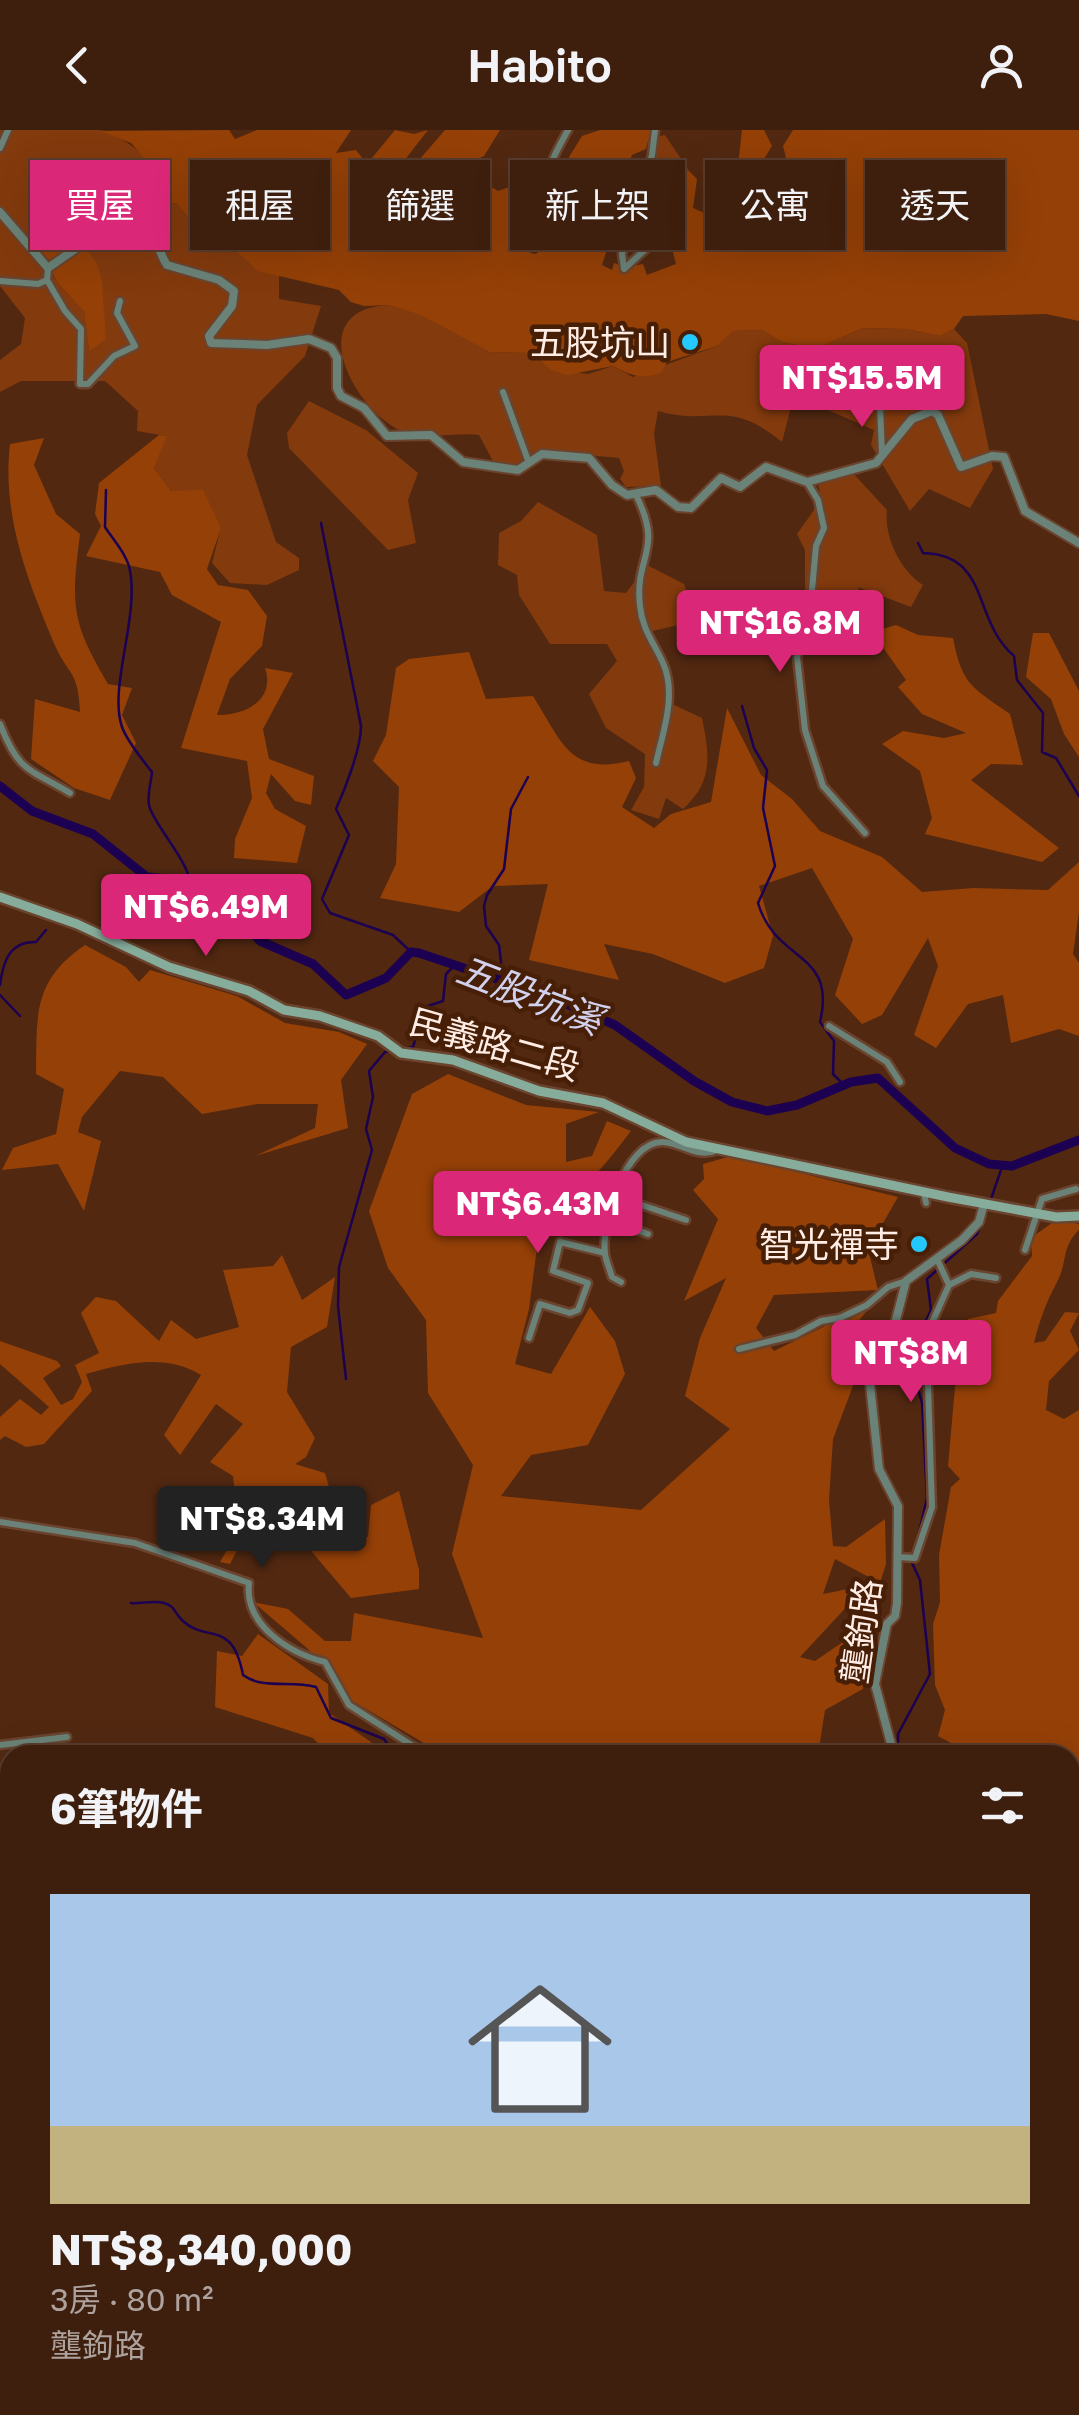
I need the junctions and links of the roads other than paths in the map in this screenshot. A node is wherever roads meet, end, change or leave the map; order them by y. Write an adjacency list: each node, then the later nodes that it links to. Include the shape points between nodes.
1 (8, 130): 4 (street)
2 (568, 130): 5 (street)
3 (654, 130): 6 (street)
4 (0, 148)
5 (551, 160)
6 (650, 160)
7 (0, 212): 10 (street)
8 (623, 250): 9 (street, via 624,269)
9 (645, 250)
10 (48, 268): 11 (street); 17 (street, via 123,219 142,219 167,265 219,280 234,292 232,306 209,336 216,346 309,339 335,351 342,396 364,408 386,436 431,435 473,464 518,470)
11 (48, 280): 12 (street); 13 (street, via 81,329 80,384 135,346 117,313)
12 (0, 281)
13 (120, 301)
14 (860, 391): 16 (street, via 880,406)
15 (503, 392): 17 (street)
16 (883, 458): 18 (street); 20 (street, via 912,418 935,412 961,467 1004,457 1025,511)
17 (530, 464): 19 (street, via 551,452 589,458 612,485)
18 (807, 482): 19 (street, via 766,467 740,487 715,480 691,508 678,507 656,490); 24 (street, via 824,529 798,657 805,730 823,786)
19 (635, 494): 22 (street, via 650,523 641,616 666,675 669,711)
20 (1079, 543)
21 (0, 724): 23 (street, via 16,762)
22 (656, 763)
23 (70, 793)
24 (865, 833)
25 (0, 897): 28 (main road, 民義路二段, via 284,1010 320,1016 396,1049 453,1060 539,1092 603,1103)
26 (830, 1026): 27 (street, via 887,1062)
27 (900, 1082)
28 (717, 1150): 30 (street, via 702,1154 662,1142 644,1147 620,1177); 31 (main road, 民義路二段, via 925,1198)
29 (1076, 1188): 33 (street, via 1042,1200)
30 (615, 1196): 35 (street); 36 (street)
31 (989, 1205): 33 (main road, 民義路二段); 40 (street)
32 (580, 1210): 35 (street)
33 (1037, 1214): 34 (main road, 民義路二段); 38 (street)
34 (1079, 1216)
35 (609, 1219): 37 (street); 39 (street)
36 (686, 1220)
37 (648, 1234)
38 (1025, 1250)
39 (604, 1253): 43 (street, via 612,1277); 45 (street, via 560,1242 553,1271 588,1283 578,1310 540,1304)
40 (939, 1263): 42 (street); 44 (street)
41 (996, 1278): 44 (street, via 972,1274)
42 (906, 1281): 46 (street, via 840,1318); 48 (street, 壟鉤路, via 888,1351 869,1375 879,1469 898,1506)
43 (621, 1282)
44 (949, 1285): 48 (street, via 916,1358 928,1385 932,1507 915,1558)
45 (529, 1338)
46 (740, 1349)
47 (0, 1522): 51 (street, via 135,1543 249,1583 248,1598 274,1639 325,1662 350,1705)
48 (896, 1557): 52 (street, 壟鉤路, via 895,1616 887,1624 875,1684)
49 (67, 1736): 50 (street)
50 (0, 1745)
51 (412, 1745)
52 (891, 1745)
53 (253, 2415): 54 (street)
54 (267, 2415)

